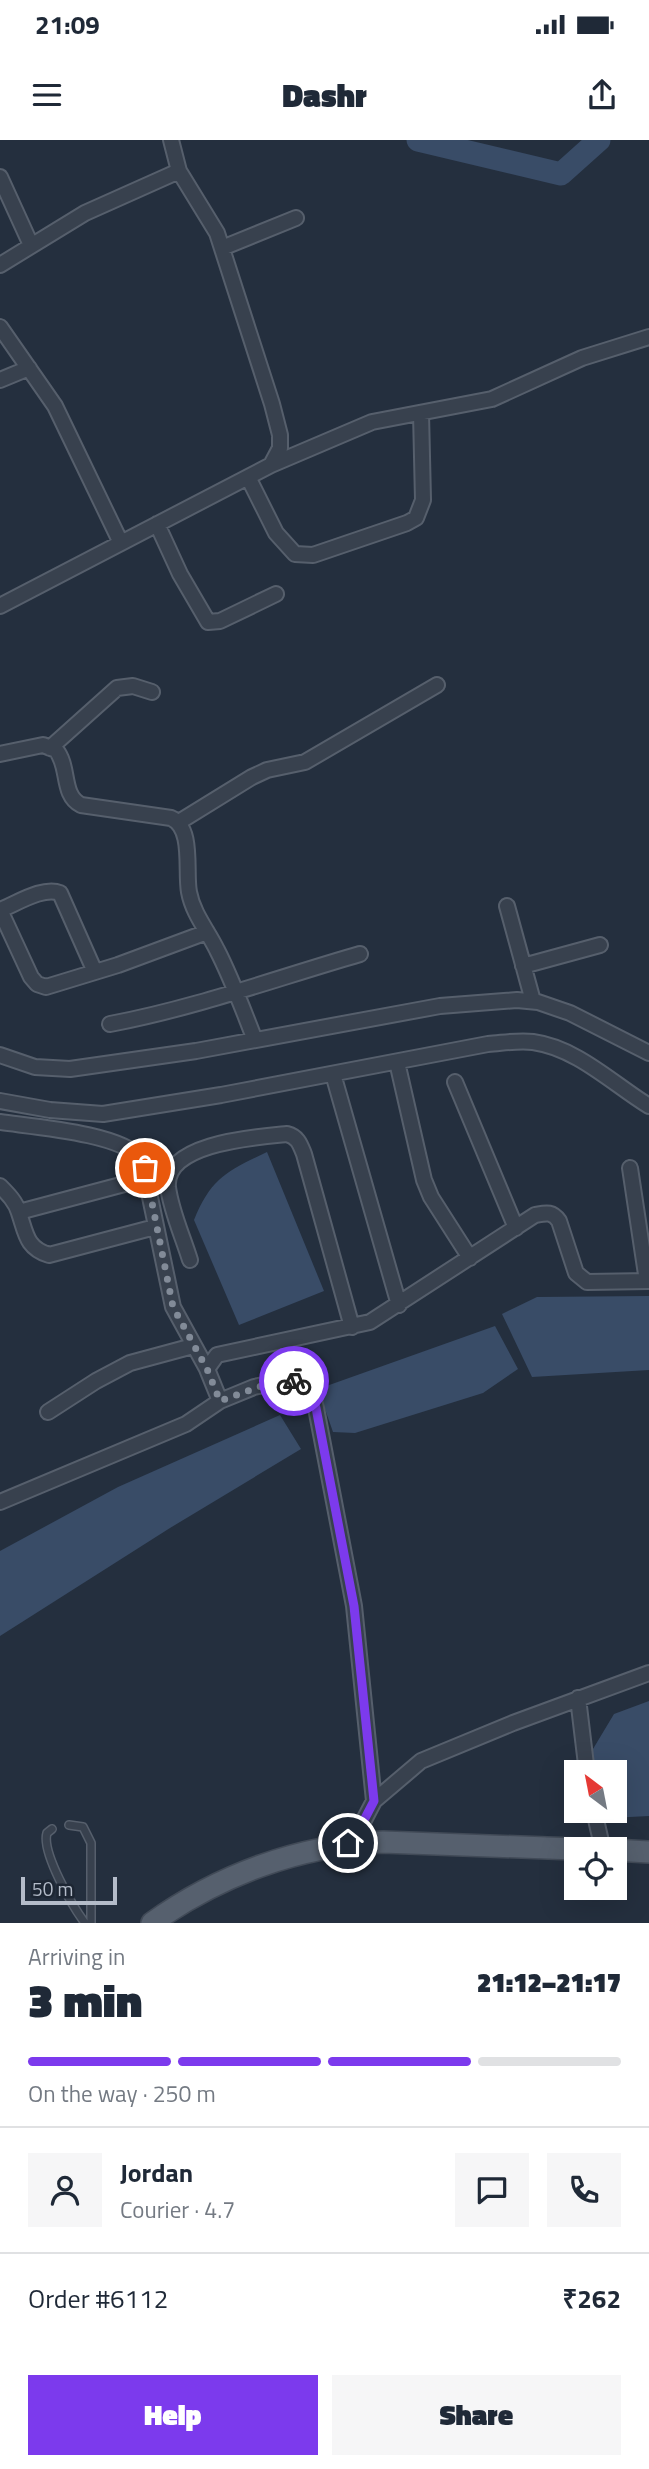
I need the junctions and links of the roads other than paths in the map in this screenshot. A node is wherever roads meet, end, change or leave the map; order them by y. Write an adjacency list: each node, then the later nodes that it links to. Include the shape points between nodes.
1 (171, 140): 2 (street)
2 (179, 171): 5 (street, via 97,207); 6 (street)
3 (0, 177): 5 (street)
4 (296, 218): 6 (street)
5 (31, 245): 7 (street)
6 (222, 248): 13 (street, via 280,435 280,448)
7 (0, 265)
8 (0, 327): 10 (street)
9 (649, 338): 12 (street, via 582,358 492,399)
10 (29, 368): 11 (street); 16 (street, via 55,406)
11 (0, 380)
12 (421, 413): 13 (street, via 372,422); 14 (street, via 423,500 416,518 407,523 313,555 295,554 276,533)
13 (271, 465): 14 (street)
14 (248, 477): 15 (street)
15 (157, 524): 16 (street); 17 (street, via 208,622 220,621)
16 (121, 543): 18 (street)
17 (276, 594)
18 (0, 606)
19 (437, 685): 23 (street, via 305,762 252,777)
20 (152, 692): 21 (street, via 126,685 117,688)
21 (50, 748): 22 (street); 23 (street, via 62,757 74,801)
22 (0, 754)
23 (179, 822): 26 (street, via 190,894)
24 (507, 906): 29 (street)
25 (0, 910): 30 (street, via 37,984 46,987); 30 (street, via 43,892 60,893)
26 (207, 932): 30 (street); 31 (street)
27 (600, 945): 29 (street)
28 (360, 954): 31 (street)
29 (523, 966): 32 (street)
30 (96, 972)
31 (235, 990): 33 (street, via 181,1010); 34 (street)
32 (533, 1001): 34 (street, via 440,1006); 35 (street, via 570,1013)
33 (110, 1024)
34 (255, 1040): 36 (street, via 70,1069 35,1067)
35 (649, 1053)
36 (0, 1055)
37 (397, 1062): 38 (street); 41 (street, via 488,1044 534,1042 578,1058); 49 (street, via 424,1180)
38 (333, 1074): 40 (street, via 103,1114); 52 (street)
39 (455, 1082): 48 (street)
40 (0, 1101)
41 (649, 1106)
42 (0, 1122): 44 (street, via 78,1133 126,1146 142,1159)
43 (630, 1168): 51 (street)
44 (147, 1178): 46 (street); 47 (street)
45 (0, 1186): 46 (street)
46 (19, 1212): 47 (street, via 31,1246 49,1255)
47 (155, 1227): 54 (street, via 173,1307)
48 (516, 1227): 49 (street); 51 (street, via 535,1215 554,1214 581,1279)
49 (470, 1258): 52 (street)
50 (190, 1260): 53 (street, via 168,1188 171,1168 203,1149 246,1138 292,1135 300,1143)
51 (648, 1281)
52 (399, 1305): 53 (street)
53 (352, 1327): 55 (street, via 217,1355)
54 (193, 1346): 55 (street); 57 (street, via 130,1363)
55 (207, 1369): 56 (street)
56 (220, 1401): 58 (street, via 186,1424); 62 (street, via 288,1380 302,1383 312,1393 354,1606)
57 (48, 1412)
58 (0, 1502)
59 (649, 1673): 60 (street)
60 (578, 1698): 61 (street); 62 (street, via 421,1761)
61 (585, 1760)
62 (374, 1801): 65 (street)
63 (69, 1825): 70 (lane, via 83,1827 91,1843)
64 (52, 1829): 69 (lane, via 46,1845)
65 (352, 1843): 66 (main road); 71 (main road, via 232,1877 178,1904)
66 (564, 1849)
67 (627, 1851): 68 (main road)
68 (649, 1852)
69 (85, 1923)
70 (91, 1923)
71 (152, 1923)

